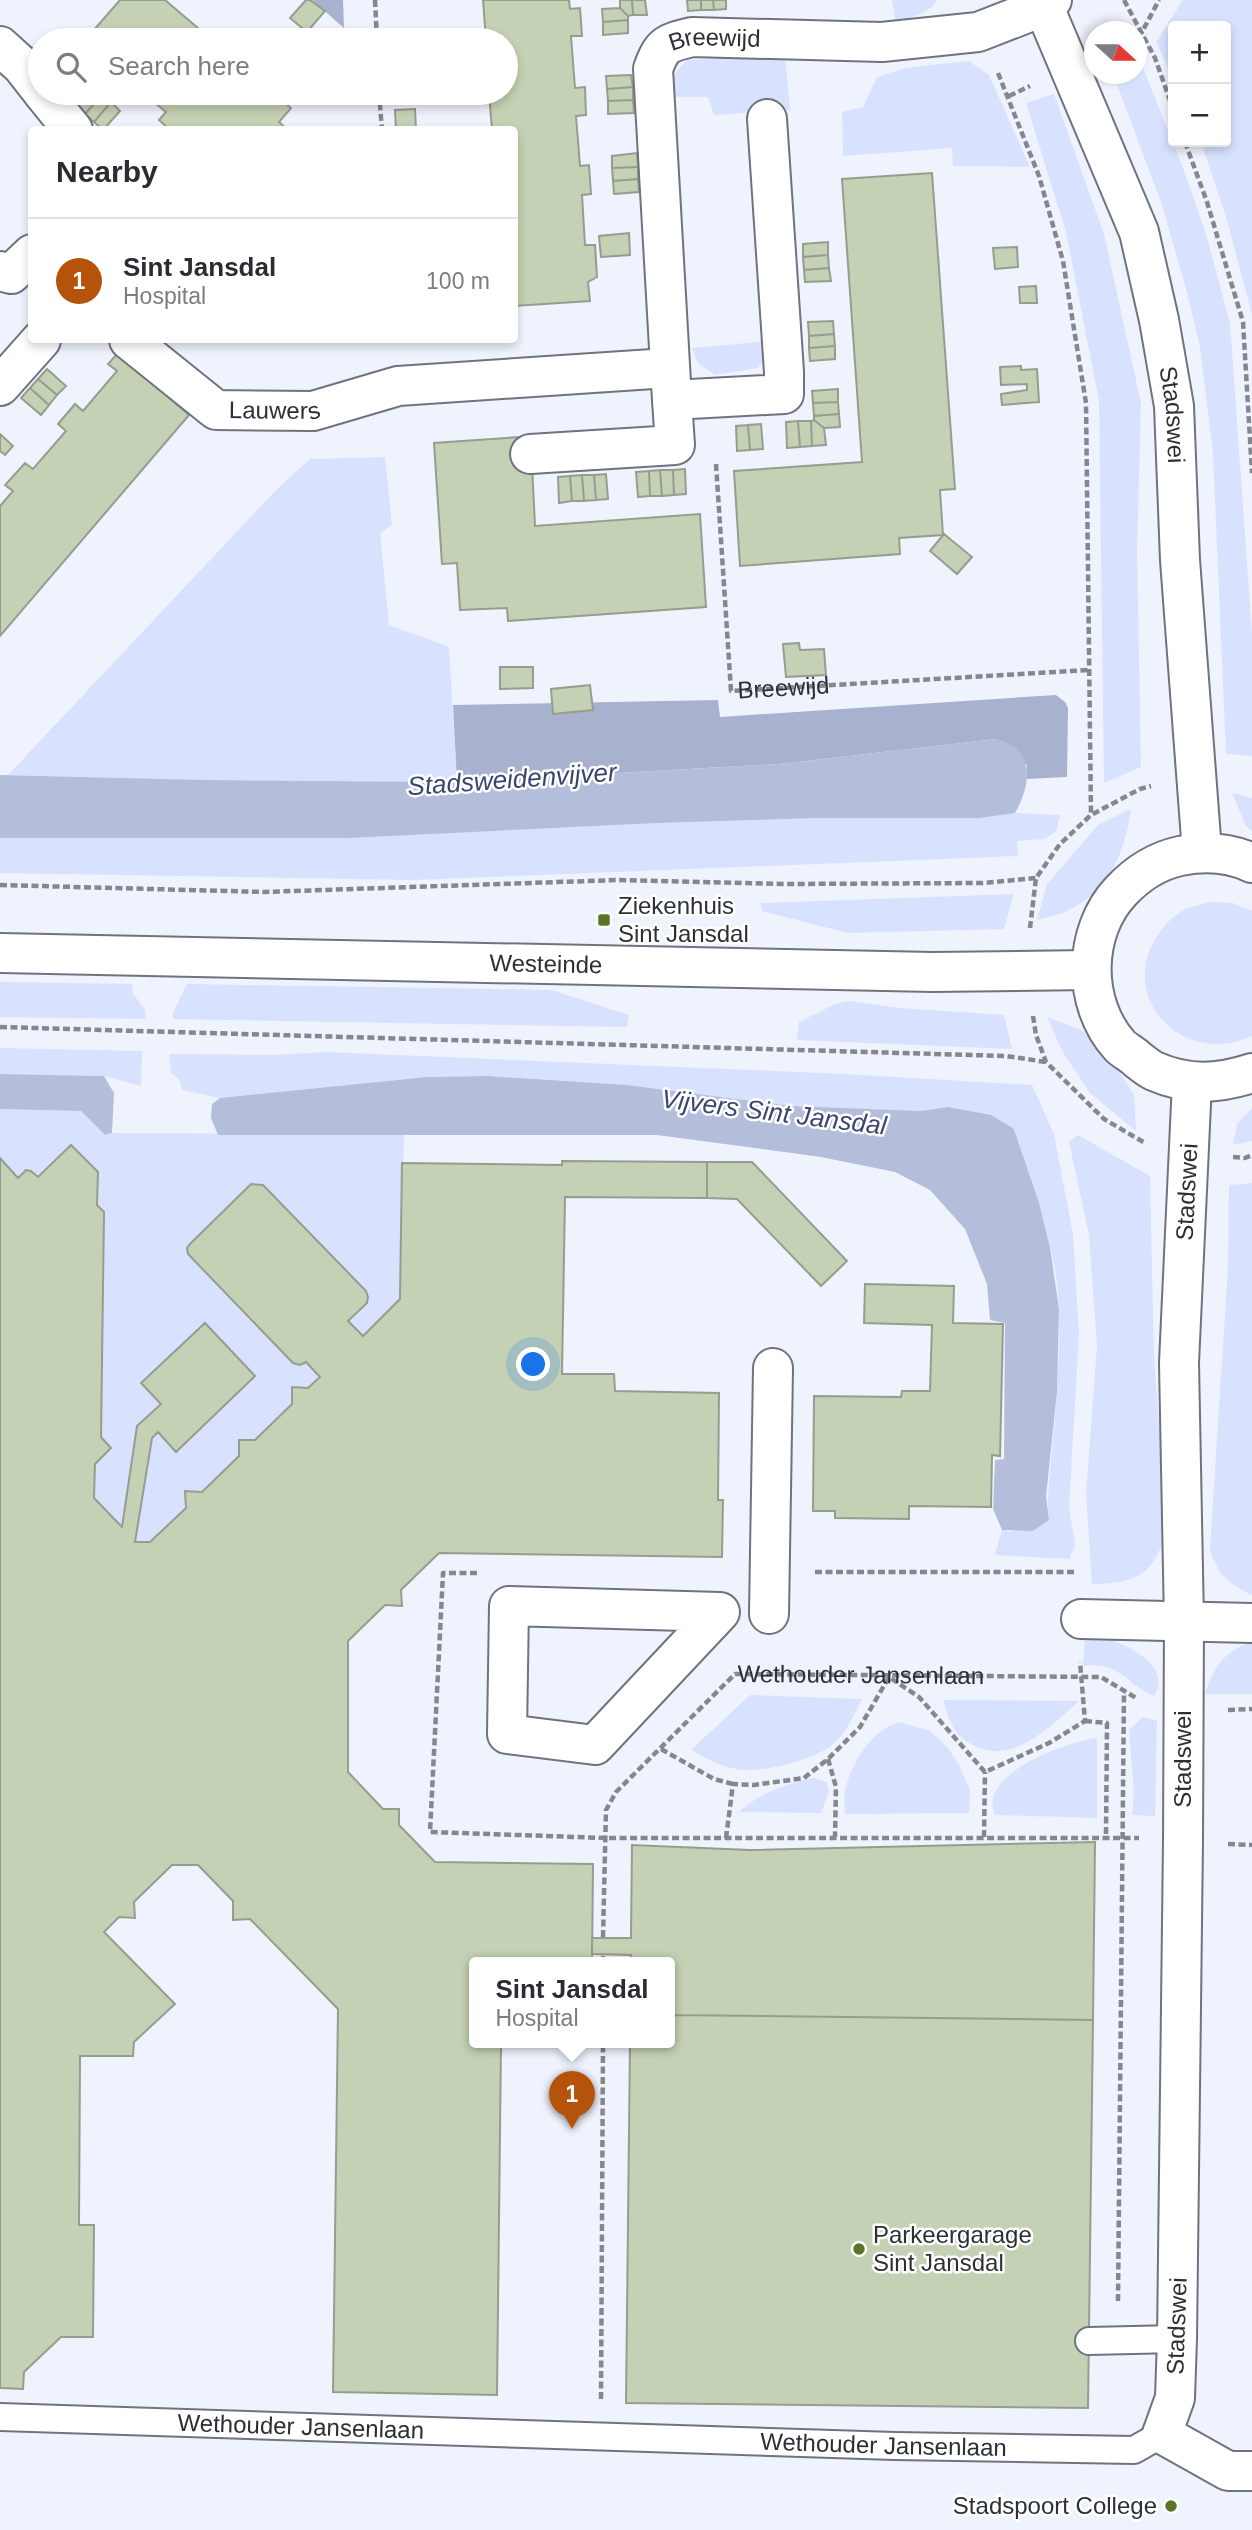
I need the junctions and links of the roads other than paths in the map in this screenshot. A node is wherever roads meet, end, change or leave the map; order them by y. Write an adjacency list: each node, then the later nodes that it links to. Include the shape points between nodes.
1 (1046, 2): 11 (street, Breewijd, via 978,32 882,42 692,37 669,42 659,52 653,69); 14 (street, Stadswei, via 1139,232 1159,320 1174,405 1180,560)
2 (0, 46): 3 (street)
3 (28, 74)
4 (53, 105): 6 (street)
5 (766, 119): 11 (street, via 784,394 712,397)
6 (70, 126)
7 (28, 258): 8 (street, via 11,274)
8 (0, 271)
9 (38, 343): 12 (street)
10 (132, 343): 11 (street, Lauwers, via 216,410 313,411 398,386)
11 (670, 384): 13 (street, Breewijd, via 676,445)
12 (0, 386)
13 (530, 454)
14 (1202, 852): 15 (street, via 1238,856); 17 (street, via 1167,859 1135,876 1110,902 1095,935)
15 (1252, 863)
16 (0, 953): 17 (street, Westeinde, via 907,972)
17 (1090, 970): 19 (street, via 1098,1010 1120,1045 1153,1071)
18 (1252, 1073): 19 (street, via 1225,1082)
19 (1192, 1082): 24 (street, Stadswei, via 1179,1363)
20 (773, 1368): 22 (street)
21 (720, 1612): 21 (street, via 509,1606 507,1734 595,1745)
22 (769, 1614)
23 (1081, 1619): 24 (street)
24 (1184, 1622): 25 (street); 26 (street, Stadswei)
25 (1252, 1623)
26 (1177, 2339): 27 (lane); 29 (street, Stadswei, via 1175,2398)
27 (1089, 2341)
28 (0, 2417): 29 (lane, Wethouder Jansenlaan, via 895,2446 1134,2449)
29 (1162, 2434): 30 (street)
30 (1240, 2471)

